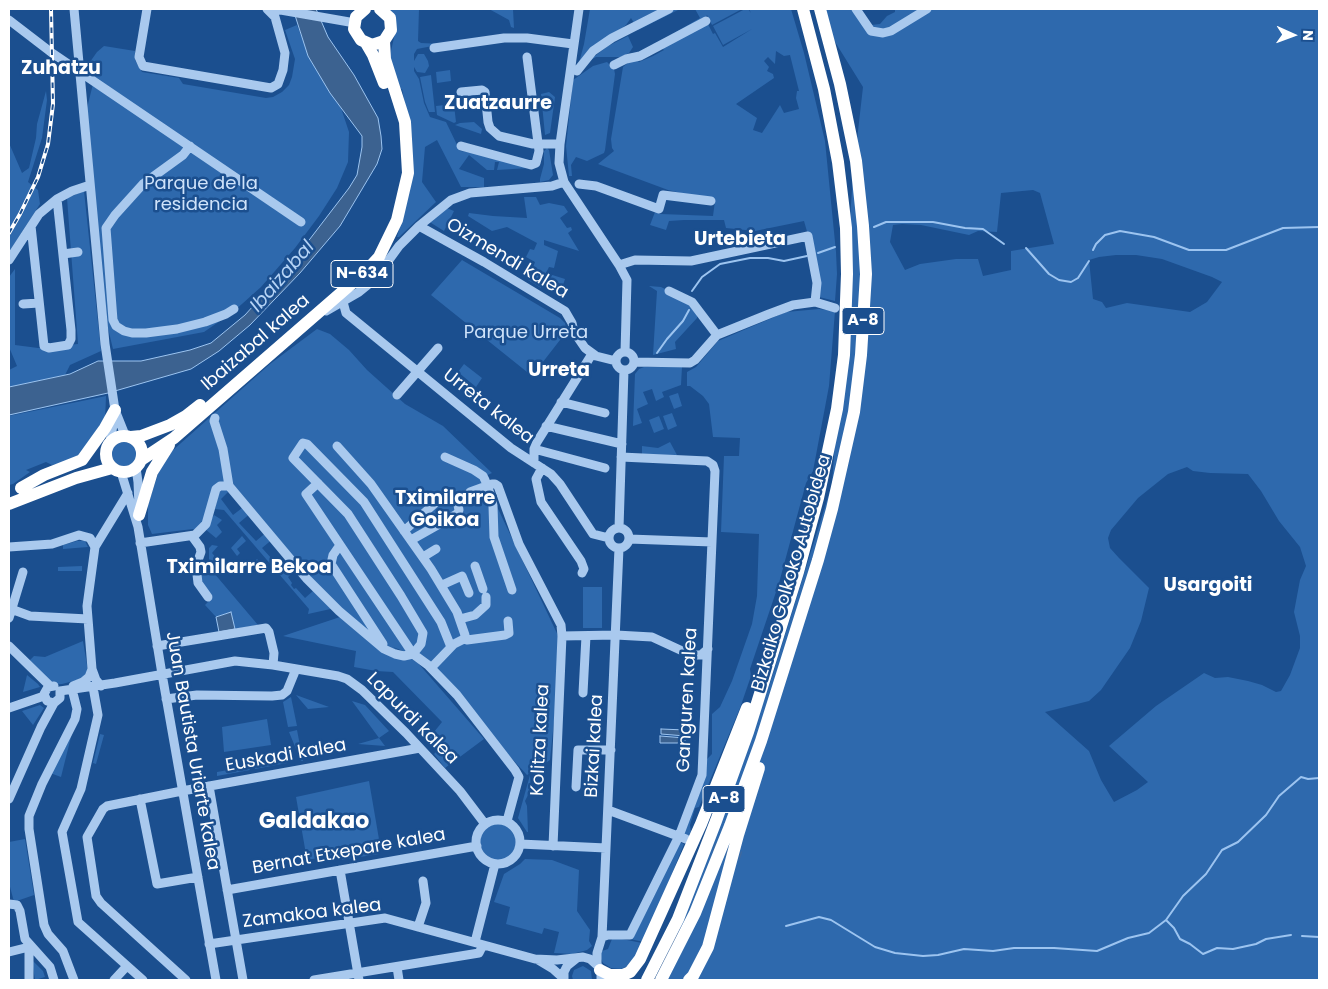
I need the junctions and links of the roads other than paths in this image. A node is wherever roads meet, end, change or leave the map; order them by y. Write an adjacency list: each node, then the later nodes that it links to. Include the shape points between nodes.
1 (74, 9): 21 (street)
2 (147, 9): 11 (street, via 139,57 143,66 271,88 278,84 285,60)
3 (267, 9): 11 (street)
4 (381, 9): 15 (highway, N-634, via 392,23)
5 (579, 9): 17 (street)
6 (669, 9): 22 (street, via 612,38 593,51)
7 (802, 9): 105 (highway, Bizkaiko Golkoko Autobidea / A-8, via 824,89 838,162 846,228 847,274 844,355 837,409 818,498)
8 (820, 9): 109 (highway, Bizkaiko Golkoko Autobidea / A-8, via 856,161 866,274 854,412 832,509)
9 (856, 9): 10 (street, via 871,30 883,33)
10 (927, 9)
11 (275, 11): 12 (street, via 334,19)
12 (360, 13): 16 (highway, N-634, via 356,35)
13 (9, 20): 21 (street)
14 (706, 21): 20 (street)
15 (384, 41): 16 (highway, via 372,45); 36 (highway, Ibaizabal kalea / N-634, via 385,59 405,122 408,173)
16 (366, 43): 63 (highway, Ibaizabal kalea / N-634, via 392,102 400,147 397,192 390,218 377,245 360,266 205,402 170,425 141,436)
17 (574, 44): 18 (street, via 504,38); 25 (street)
18 (434, 48)
19 (527, 57): 24 (street)
20 (614, 65)
21 (79, 70): 26 (street); 30 (street)
22 (577, 71)
23 (461, 92): 24 (street, via 484,92 490,128 499,136)
24 (537, 144): 25 (street); 27 (street, via 536,163 531,165)
25 (557, 144): 28 (street)
26 (190, 146): 33 (street); 47 (street, via 184,155 143,184 106,228 113,320 124,331 146,333 205,322)
27 (461, 146)
28 (564, 182): 35 (street, via 457,196); 40 (street)
29 (578, 184): 32 (street, via 596,186 659,209 663,195)
30 (90, 186): 31 (street); 59 (street, via 104,344)
31 (57, 199): 34 (street, via 39,214); 38 (street)
32 (711, 201)
33 (301, 222)
34 (31, 226): 39 (street); 44 (street)
35 (419, 226): 36 (street); 52 (street, Oizmendi kalea, via 566,311 580,342)
36 (393, 243): 42 (street, via 375,279); 48 (highway, Ibaizabal kalea / N-634)
37 (78, 252): 38 (street)
38 (63, 254): 44 (street, via 71,330 68,345 44,346)
39 (9, 260)
40 (620, 265): 43 (street, via 635,260 691,261 808,236 817,283); 51 (street, via 627,280)
41 (669, 291): 49 (street, via 692,302)
42 (343, 302): 48 (street); 56 (street, Urreta kalea, via 346,313)
43 (815, 302): 46 (street); 49 (street, via 793,305)
44 (39, 303): 45 (street)
45 (23, 304)
46 (835, 308)
47 (234, 309)
48 (311, 319): 64 (highway, Ibaizabal kalea / N-634)
49 (717, 336): 54 (street, via 690,363)
50 (438, 348): 56 (street)
51 (625, 352): 53 (street); 54 (street, via 632,356)
52 (592, 354): 53 (street); 58 (street)
53 (616, 360): 55 (street, via 617,366)
54 (634, 362): 55 (street, via 630,369)
55 (624, 370): 65 (street)
56 (418, 371): 57 (street); 72 (street, Urreta kalea)
57 (397, 395)
58 (561, 402): 60 (street); 62 (street)
59 (115, 406): 63 (street); 66 (street); 78 (highway, via 97,441 82,460)
60 (605, 413)
61 (215, 418): 77 (street)
62 (546, 426): 65 (street); 68 (street)
63 (128, 436): 66 (highway, N-634, via 119,436); 71 (highway, via 139,444 142,455)
64 (174, 438): 71 (highway, Ibaizabal kalea / N-634); 82 (highway, via 152,472)
65 (622, 444): 70 (street)
66 (108, 446): 74 (highway, via 106,460); 78 (highway, N-634, via 90,462)
67 (337, 446): 84 (street, via 371,484)
68 (534, 449): 72 (street); 73 (street)
69 (445, 457): 76 (street, via 478,472)
70 (621, 457): 83 (street); 89 (street, Ganguren kalea, via 707,461 713,465)
71 (138, 464): 74 (highway, N-634, via 126,472); 82 (street)
72 (538, 466): 86 (street, Urreta kalea, via 560,484 593,534); 99 (street, via 536,479 541,502 582,561)
73 (604, 468)
74 (117, 470): 79 (street); 81 (highway, N-634, via 73,480)
75 (318, 483): 91 (street, via 306,494); 116 (street, via 293,458 303,443 364,502 442,622); 119 (street, via 348,514 423,632 421,644)
76 (487, 485): 80 (street); 101 (street, via 494,537); 111 (street, Kolitza kalea, via 495,484 501,490 519,544 562,625)
77 (229, 486): 85 (street, via 216,489 206,524); 118 (street, via 307,579 335,608)
78 (15, 490)
79 (128, 493): 82 (street); 93 (street)
80 (462, 497): 84 (street, via 442,497); 88 (street, via 458,516)
81 (9, 504)
82 (138, 521): 90 (street, Juan Bautista Uriarte kalea)
83 (619, 528): 86 (street, via 613,530); 87 (street, via 625,530)
84 (404, 531): 88 (street)
85 (192, 536): 90 (street); 103 (street, via 201,552 196,566 198,583)
86 (609, 538): 94 (street, via 611,544)
87 (629, 539): 89 (street); 94 (street, via 625,547)
88 (411, 540): 96 (street)
89 (712, 542): 117 (street, Ganguren kalea)
90 (140, 543): 115 (street, Juan Bautista Uriarte kalea)
91 (340, 545): 118 (street, via 331,564); 119 (street)
92 (9, 547): 93 (street, via 52,544 79,535 90,538)
93 (95, 547): 106 (street)
94 (619, 548): 110 (street, Bizkai kalea)
95 (436, 550): 96 (street)
96 (423, 557): 100 (street)
97 (475, 566): 107 (street, via 486,605 475,615)
98 (23, 572): 104 (street)
99 (582, 573)
100 (442, 585): 102 (street, via 462,576); 107 (street)
101 (512, 590)
102 (470, 593)
103 (208, 597)
104 (10, 614): 106 (street)
105 (785, 618): 166 (highway, via 762,666 701,824 640,959 630,972 623,975); 168 (highway, Bizkaiko Golkoko Autobidea / A-8, via 716,822)
106 (88, 619): 122 (street)
107 (460, 619): 113 (street)
108 (508, 621): 113 (street, via 509,633 505,635)
109 (797, 631): 168 (highway, Bizkaiko Golkoko Autobidea / A-8, via 761,741 695,913); 180 (highway, via 781,698 738,835 708,947)
110 (616, 635): 112 (street); 117 (street, via 652,637 691,655 701,655); 134 (street, Bizkai kalea)
111 (562, 636): 112 (street); 146 (street, Kolitza kalea)
112 (586, 636): 128 (street)
113 (464, 639): 116 (street)
114 (9, 646): 125 (street)
115 (157, 646): 120 (street, via 266,628 270,632 274,653); 124 (street, Juan Bautista Uriarte kalea)
116 (452, 647): 121 (street)
117 (708, 649): 143 (street, Ganguren kalea, via 702,775)
118 (387, 650): 119 (street, via 404,656)
119 (413, 654): 121 (street)
120 (273, 665): 123 (street, Lapurdi kalea); 124 (street, Lapurdi kalea, via 235,661)
121 (431, 668): 141 (street, via 472,713 515,770 518,777)
122 (92, 669): 126 (street); 127 (street, via 89,677)
123 (296, 669): 130 (street, via 287,691 282,695 197,695); 133 (street, Lapurdi kalea, via 338,676 356,685)
124 (162, 674): 126 (street, Lapurdi kalea); 130 (street, Juan Bautista Uriarte kalea)
125 (50, 686): 127 (street); 129 (street, via 44,691)
126 (97, 686): 127 (street, Lapurdi kalea); 164 (street, via 98,715 77,799 62,832 78,922)
127 (67, 690): 131 (street); 172 (street, via 77,709 75,719 42,784 29,816 28,829 44,925 64,951)
128 (583, 692)
129 (44, 696): 131 (street); 132 (street)
130 (166, 699): 137 (street, Juan Bautista Uriarte kalea)
131 (54, 703): 138 (street)
132 (9, 708)
133 (420, 748): 135 (street, Euskadi kalea); 142 (street, Lapurdi kalea)
134 (611, 750): 136 (street, via 578,750); 140 (street, Bizkai kalea)
135 (209, 786): 137 (street, Euskadi kalea); 152 (street)
136 (576, 787)
137 (182, 791): 139 (street, Euskadi kalea); 150 (street, Juan Bautista Uriarte kalea)
138 (9, 799)
139 (140, 799): 150 (street, via 157,884); 175 (street, Euskadi kalea, via 107,806 100,812 87,837 96,896)
140 (608, 810): 143 (street); 147 (street, Bizkai kalea)
141 (507, 821): 142 (street, via 492,820); 144 (street, via 518,830)
142 (485, 824): 145 (street, via 477,836)
143 (683, 837): 157 (street, Ganguren kalea, via 630,935 608,935)
144 (520, 844): 146 (street); 148 (street, via 514,857)
145 (477, 846): 148 (street, via 482,858); 149 (street, Bernat Etxepare kalea)
146 (553, 846): 147 (street)
147 (606, 848): 157 (street, Bizkai kalea)
148 (495, 864): 159 (street)
149 (340, 870): 152 (street, Bernat Etxepare kalea); 154 (street)
150 (198, 878): 158 (street, Juan Bautista Uriarte kalea)
151 (423, 881): 155 (street, via 426,903)
152 (227, 890): 156 (street)
153 (10, 903): 160 (street, via 20,911)
154 (349, 923): 155 (street, Zamakoa kalea, via 385,918); 156 (street, Zamakoa kalea); 167 (street)
155 (418, 928): 159 (street, Zamakoa kalea)
156 (236, 940): 158 (street, Zamakoa kalea); 177 (street)
157 (600, 941): 162 (street, via 592,954); 166 (street, Bizkai kalea, via 596,959)
158 (210, 944): 176 (street, Juan Bautista Uriarte kalea)
159 (479, 944): 163 (street, Zamakoa kalea); 165 (street, via 479,953)
160 (29, 946): 161 (street); 170 (street); 171 (street, via 50,967)
161 (9, 952)
162 (581, 958): 163 (street, Zamakoa kalea); 166 (street); 169 (street, via 566,966)
163 (535, 959): 169 (street, Zamakoa kalea)
164 (127, 966): 173 (street); 174 (street)
165 (397, 967): 167 (street); 179 (street)
166 (599, 972)
167 (358, 977): 178 (street)
168 (656, 977)
169 (563, 979)
170 (29, 980)
171 (54, 980)
172 (74, 980)
173 (114, 980)
174 (143, 980)
175 (186, 980)
176 (216, 980)
177 (243, 980)
178 (314, 980)
179 (399, 980)
180 (689, 980)

